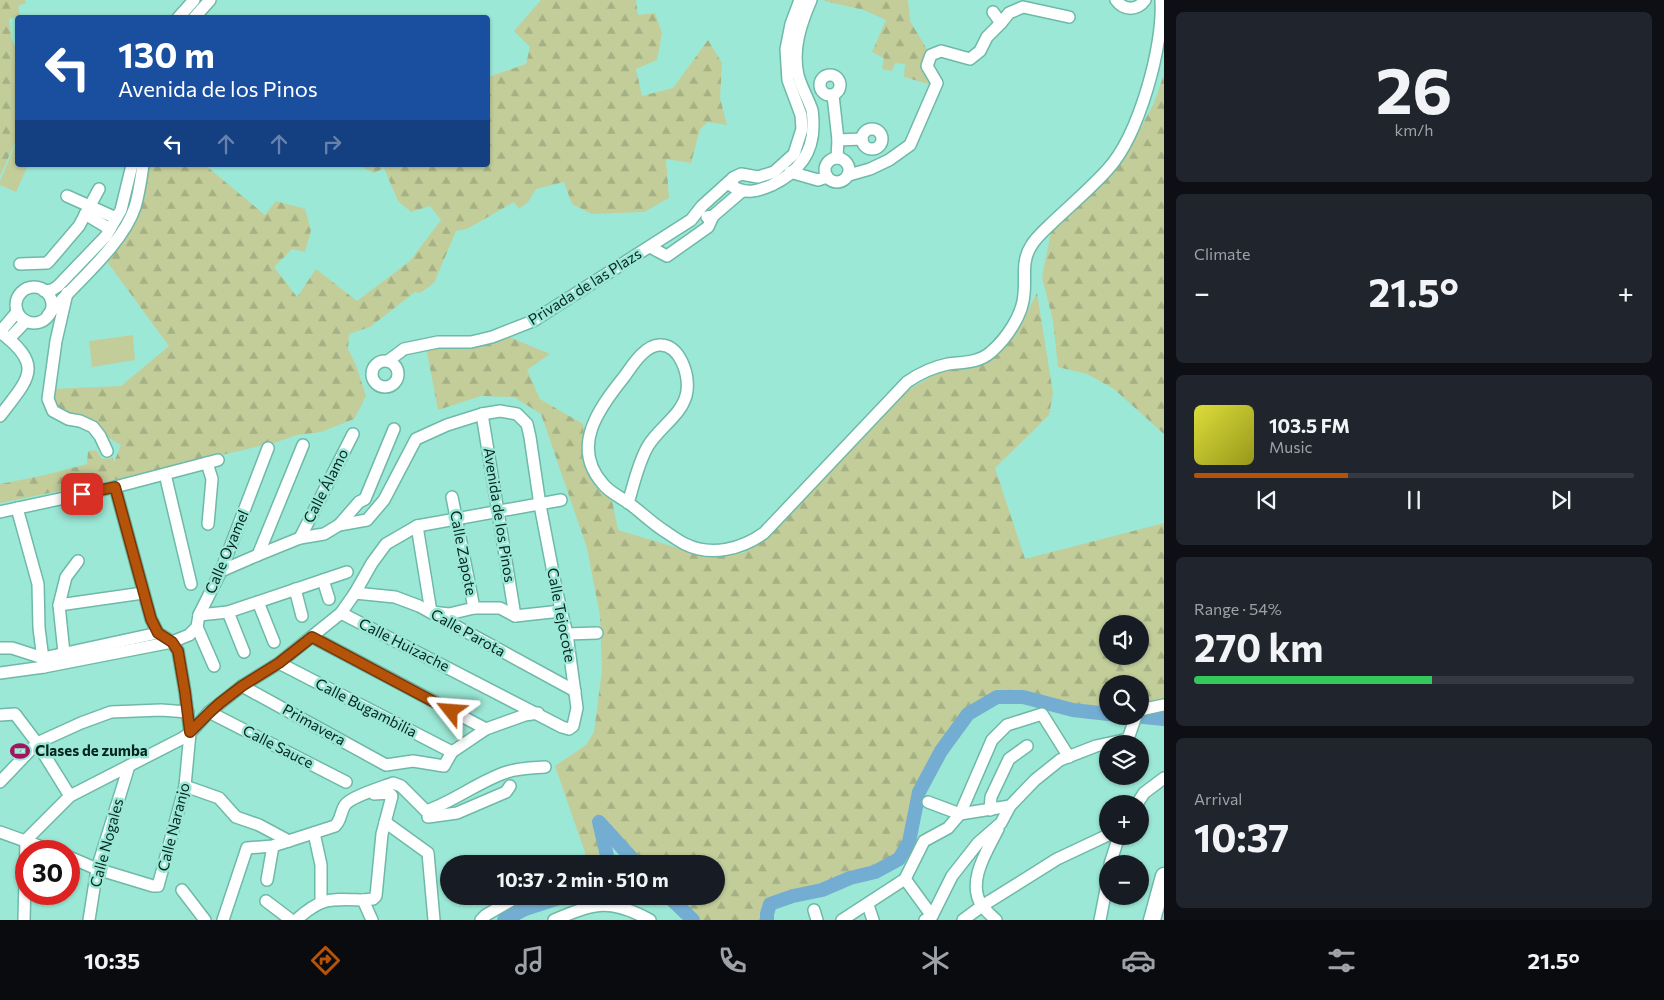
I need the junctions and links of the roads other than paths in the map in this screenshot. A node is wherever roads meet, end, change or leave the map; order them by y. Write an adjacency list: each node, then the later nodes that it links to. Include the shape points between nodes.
1 (194, 0): 9 (street)
2 (210, 0): 10 (street)
3 (800, 0): 22 (street, via 786,49 788,80 798,104 802,129 794,154 774,172 758,177 741,174)
4 (811, 0): 16 (street, via 796,53 798,74 813,113 813,136)
5 (1116, 0): 6 (street, via 1130,9)
6 (1145, 0)
7 (1161, 0): 52 (street, via 1163,31 1159,60 1142,112 1109,168 1030,247 1024,264 1021,308 992,352 977,360 931,369 907,382 764,534 750,542 725,550 693,547 663,530)
8 (993, 12): 12 (street)
9 (181, 15)
10 (197, 15)
11 (1069, 17): 12 (street, via 1023,7 1009,13)
12 (1000, 23): 17 (street, via 980,51 970,59 941,51 931,55 927,66 937,83 910,145 890,160 870,169)
13 (833, 95): 15 (street)
14 (862, 139): 15 (street)
15 (838, 140): 17 (street)
16 (805, 158): 20 (street); 21 (street)
17 (845, 166): 21 (street, via 830,160); 21 (street, via 844,181 837,183)
18 (132, 167): 29 (street)
19 (143, 167): 35 (street, via 135,206 126,226 110,248)
20 (790, 172): 21 (street, via 818,180); 24 (street, via 758,191)
21 (827, 172)
22 (733, 178): 24 (street, via 732,186); 26 (street, Privada de las Plazs)
23 (98, 189): 27 (street)
24 (741, 192): 28 (street, Privada de las Plazs)
25 (67, 196): 27 (street)
26 (702, 206): 28 (street); 30 (street, Privada de las Plazs)
27 (87, 210): 29 (street); 31 (street); 33 (street, via 79,226 46,262)
28 (713, 216): 30 (street, Privada de las Plazs); 32 (street, via 708,227 667,256)
29 (116, 218): 31 (street)
30 (692, 220): 32 (street, Privada de las Plazs)
31 (110, 229): 34 (street, via 58,286)
32 (650, 247): 40 (street, Privada de las Plazs, via 533,321 471,342 438,342 404,349)
33 (20, 264)
34 (44, 291): 36 (street, via 34,288 23,291 16,301); 37 (street, via 51,301)
35 (67, 293): 37 (street); 39 (street)
36 (22, 317): 37 (street, via 32,323); 38 (street)
37 (46, 317): 39 (street)
38 (3, 334): 42 (street, via 26,355 28,363 27,378)
39 (56, 341): 47 (street, via 48,399 54,411 93,426)
40 (388, 361)
41 (482, 414): 53 (street, Calle Tejocote, via 500,411 518,414 527,424); 56 (street, Avenida de los Pinos); 59 (street, Calle Tejocote, via 416,439 384,500 367,520)
42 (0, 416)
43 (394, 429): 59 (street, via 365,499)
44 (353, 434): 61 (street, Calle Álamo)
45 (303, 445): 62 (street)
46 (268, 448): 64 (street, Calle Oyamel)
47 (107, 451)
48 (164, 474): 49 (street); 58 (street, via 212,461); 67 (street)
49 (115, 487): 54 (street); 69 (street)
50 (452, 498): 57 (street, Calle Zapote)
51 (561, 500): 53 (street)
52 (628, 503): 52 (street, via 609,490 595,473 589,458 588,441 595,419 609,396 646,350 665,346 676,353 682,363 686,396 681,407 649,445 637,470)
53 (540, 505): 56 (street); 75 (street, Calle Tejocote)
54 (17, 508): 55 (street); 92 (street, via 38,584)
55 (0, 512)
56 (498, 512): 57 (street); 81 (street, Avenida de los Pinos)
57 (456, 520): 60 (street); 74 (street, Calle Zapote)
58 (208, 524)
59 (339, 526): 61 (street, via 324,534)
60 (417, 526): 70 (street, via 386,544); 77 (street)
61 (300, 538): 62 (street)
62 (258, 555): 64 (street)
63 (78, 560): 73 (street, via 66,577)
64 (221, 571): 79 (street, Calle Oyamel)
65 (347, 572): 66 (street)
66 (323, 580): 68 (street); 71 (street)
67 (191, 584)
68 (295, 590): 72 (street); 80 (street)
69 (143, 593): 73 (street); 83 (street)
70 (356, 594): 77 (street, Calle Parota, via 395,597); 78 (street)
71 (329, 599)
72 (258, 602): 76 (street); 88 (street)
73 (58, 605): 90 (street)
74 (474, 608): 77 (street, via 449,614); 81 (street, via 500,608)
75 (561, 611): 81 (street); 85 (street, Calle Tejocote)
76 (228, 612): 79 (street); 91 (street)
77 (431, 612): 97 (street, Calle Parota)
78 (341, 613): 86 (street); 102 (street, Calle Huizache)
79 (199, 615): 82 (street, Calle Oyamel)
80 (302, 616)
81 (515, 616)
82 (197, 627): 87 (street, via 189,635); 94 (street)
83 (158, 633): 87 (street); 90 (street)
84 (597, 633): 85 (street)
85 (567, 634): 97 (street, Calle Tejocote)
86 (312, 637): 93 (street); 106 (street)
87 (172, 642): 92 (street); 100 (street, Calle Naranjo, via 178,651)
88 (274, 642)
89 (0, 648): 92 (street, via 12,648)
90 (64, 652): 92 (street)
91 (244, 652)
92 (43, 662): 95 (street)
93 (279, 663): 96 (street); 110 (street, Calle Bugambilia)
94 (214, 666)
95 (2, 671)
96 (242, 686): 101 (street); 110 (street, Primavera, via 386,764 412,761 444,766)
97 (575, 691): 105 (street, Calle Tejocote, via 577,708)
98 (1164, 705): 99 (street)
99 (1149, 708)
100 (188, 712): 107 (street, Calle Naranjo); 108 (street, via 111,712 80,722)
101 (210, 712): 107 (street); 116 (street, Calle Sauce)
102 (538, 713): 105 (street, Calle Huizache, via 562,727 569,729); 106 (street)
103 (0, 715): 108 (street, via 15,714)
104 (1133, 725): 111 (street, via 1128,739)
105 (573, 726)
106 (486, 729): 110 (street)
107 (190, 732): 112 (street); 117 (street, Calle Naranjo)
108 (36, 743): 115 (street); 121 (street)
109 (1028, 746): 124 (street, via 1009,759 991,797)
110 (452, 752)
111 (1069, 756): 123 (street, via 1035,780); 126 (street, via 1042,714 1007,725 992,740)
112 (129, 766): 121 (street); 136 (street, Calle Nogales)
113 (545, 767): 125 (street, via 506,772)
114 (1164, 778): 120 (street)
115 (0, 782)
116 (346, 782)
117 (185, 786): 133 (street, via 218,798 236,817 259,824); 136 (street, Calle Naranjo, via 158,886)
118 (510, 786): 125 (street, via 506,792 457,813)
119 (392, 789): 125 (street, via 401,786); 127 (street); 130 (street, via 368,792 347,802 335,826)
120 (1143, 795)
121 (70, 796): 132 (street)
122 (928, 802): 126 (street)
123 (1010, 806): 124 (street); 128 (street)
124 (990, 810): 126 (street)
125 (427, 814)
126 (960, 814): 138 (street, via 948,828 924,842)
127 (385, 822): 141 (street, via 376,896); 157 (street, via 428,853)
128 (1001, 823): 148 (street, via 980,865 976,888); 149 (street, via 978,843 952,876)
129 (0, 832): 132 (street)
130 (314, 833): 133 (street); 143 (street, via 321,865)
131 (1099, 839): 148 (street, via 1057,858)
132 (26, 840)
133 (289, 841): 134 (street)
134 (273, 846): 139 (street); 153 (street, via 247,848)
135 (80, 861): 136 (street, Calle Naranjo)
136 (98, 868): 151 (street, Calle Nogales)
137 (1164, 876): 166 (highway)
138 (905, 879): 144 (street); 149 (street)
139 (267, 880)
140 (182, 890): 152 (street)
141 (363, 900): 143 (street); 156 (street)
142 (266, 901): 154 (street)
143 (321, 901): 155 (street)
144 (868, 904): 161 (street); 162 (street)
145 (24, 905): 150 (street)
146 (503, 905): 158 (street)
147 (1103, 905): 165 (street)
148 (982, 906): 163 (street); 164 (street)
149 (929, 918)
150 (24, 920)
151 (89, 920)
152 (205, 920)
153 (223, 920)
154 (291, 920)
155 (296, 920)
156 (372, 920)
157 (434, 920)
158 (481, 920)
159 (554, 920): 160 (street, via 582,908 610,905 630,909)
160 (650, 920)
161 (842, 920)
162 (874, 920)
163 (963, 920)
164 (996, 920)
165 (1100, 920)
166 (1152, 920)

